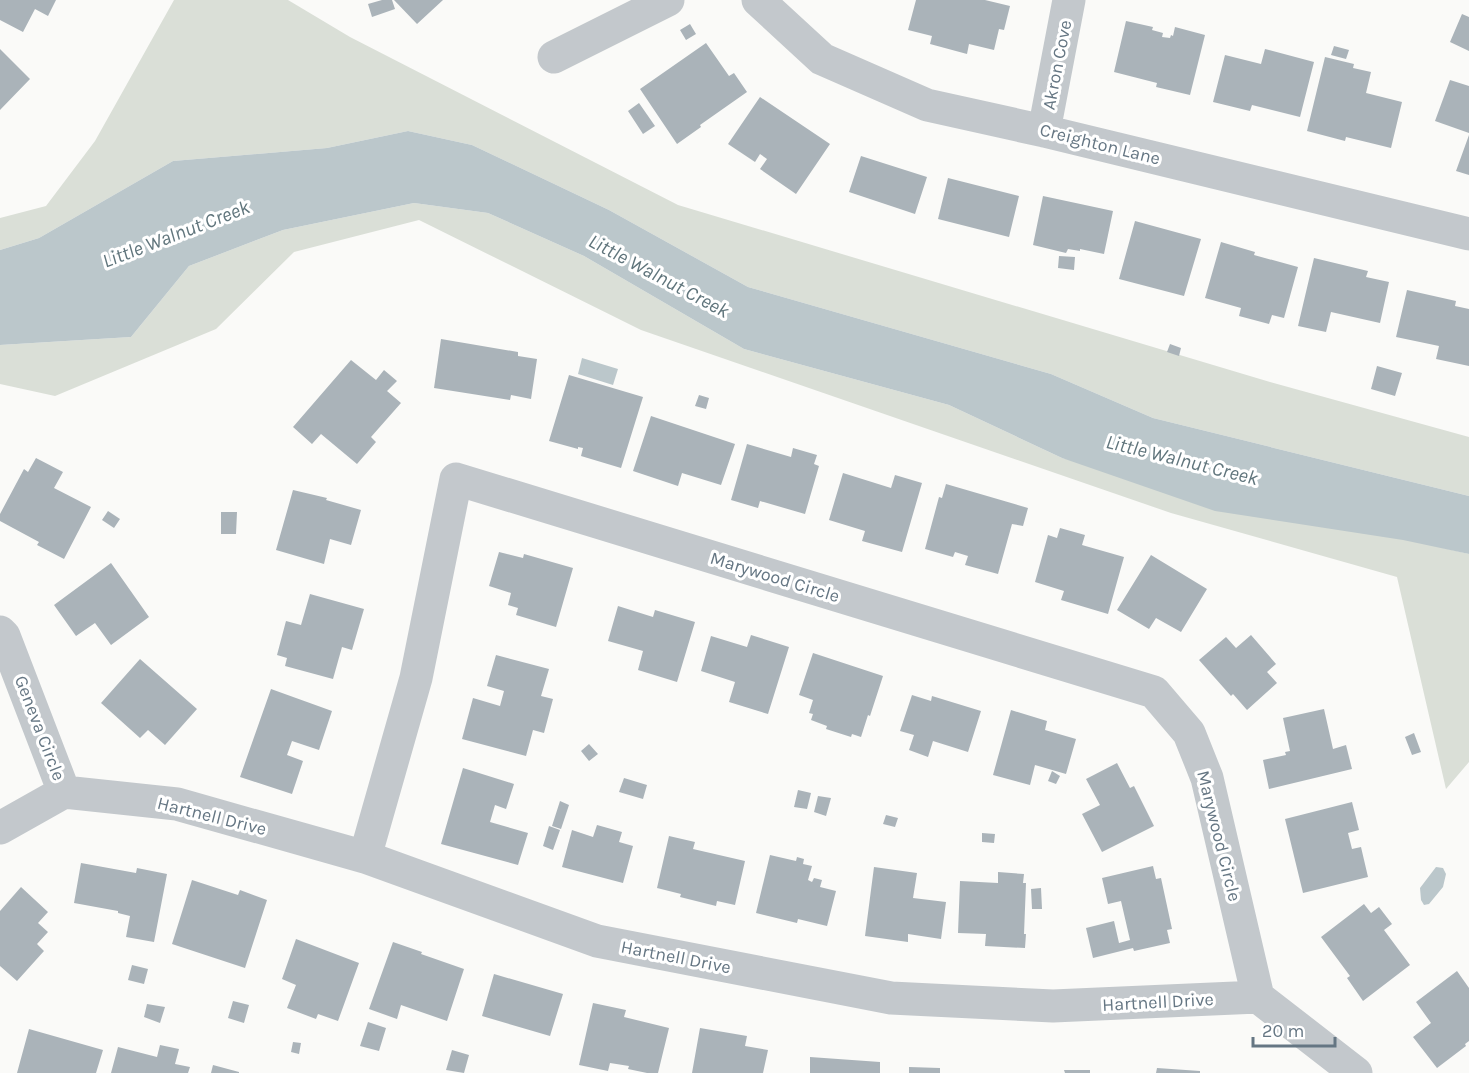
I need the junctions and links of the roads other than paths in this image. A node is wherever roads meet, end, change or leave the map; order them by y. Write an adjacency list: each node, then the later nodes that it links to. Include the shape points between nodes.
1 (668, 0): 4 (street)
2 (758, 0): 5 (street, Creighton Lane, via 822,58 927,105)
3 (1070, 0): 5 (street, Akron Cove)
4 (554, 57)
5 (1044, 131): 6 (street, Creighton Lane)
6 (1469, 234)
7 (0, 632): 8 (street, Geneva Circle)
8 (64, 792): 9 (street); 10 (street, Hartnell Drive, via 177,804)
9 (0, 828)
10 (365, 857): 11 (street, Hartnell Drive, via 597,941 891,998 1053,1006); 11 (street, Marywood Circle, via 416,678 456,479 1154,692 1189,733 1207,778)
11 (1258, 997): 12 (street)
12 (1356, 1073)

